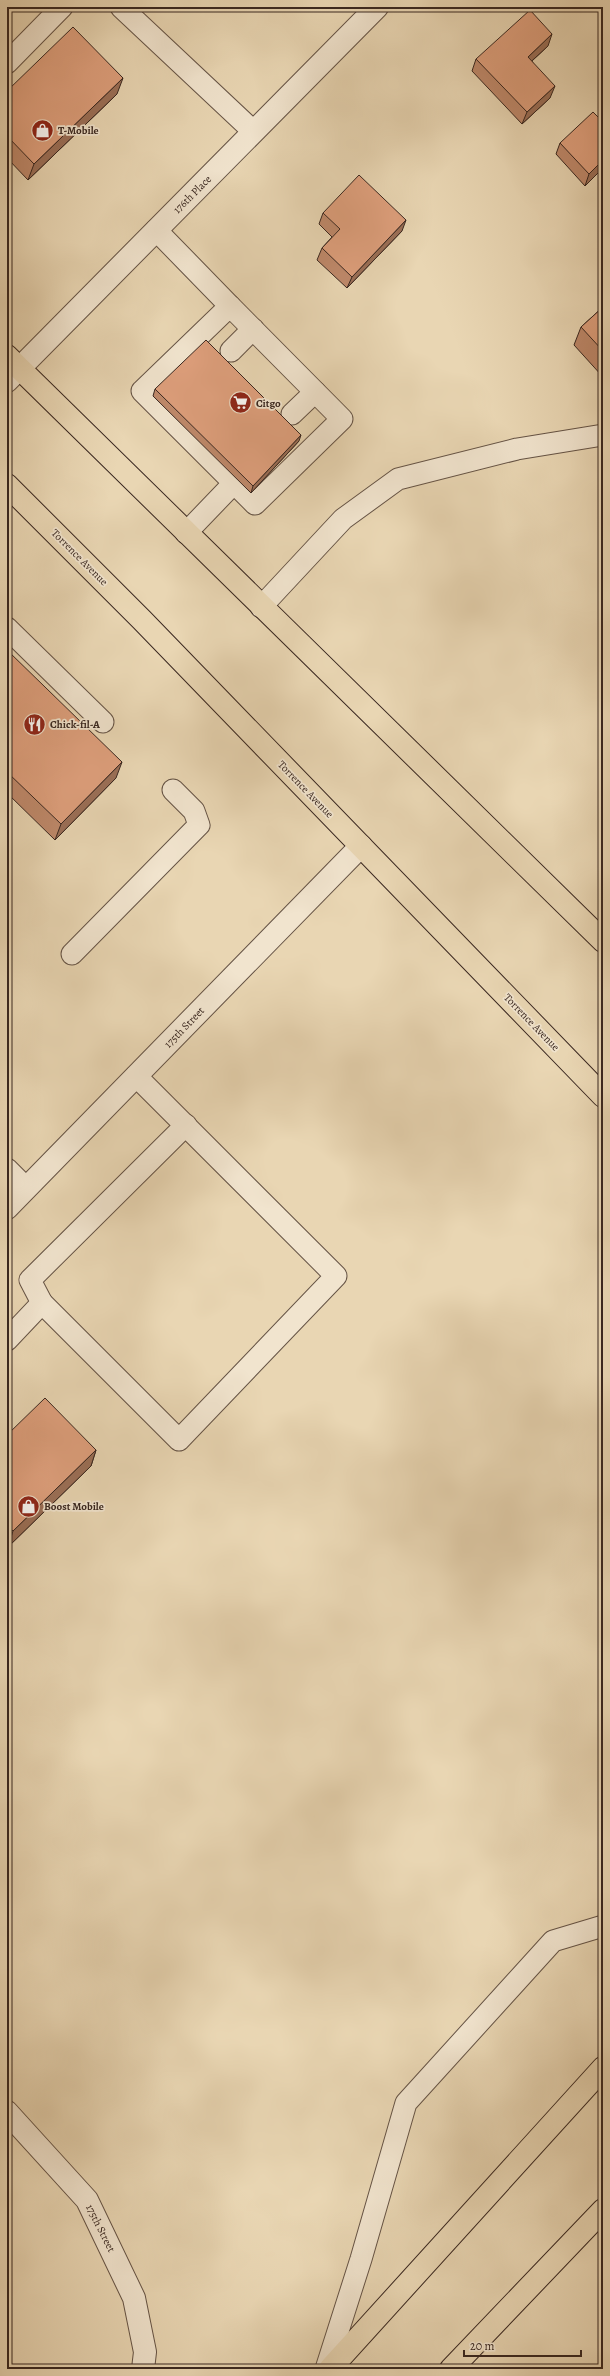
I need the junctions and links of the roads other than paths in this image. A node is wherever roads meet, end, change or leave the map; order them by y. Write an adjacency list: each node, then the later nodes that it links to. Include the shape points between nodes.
1 (62, 7): 4 (lane)
2 (121, 7): 5 (lane)
3 (377, 7): 5 (street, 176th Place)
4 (7, 63)
5 (253, 131): 6 (street, 176th Place)
6 (156, 230): 7 (lane); 10 (street, 176th Place)
7 (230, 306): 8 (lane); 14 (lane, via 142,391 171,410)
8 (253, 329): 9 (lane); 11 (lane)
9 (231, 351)
10 (11, 368): 16 (main road)
11 (315, 392): 12 (lane); 14 (lane, via 342,419 255,504)
12 (292, 414)
13 (603, 435): 17 (lane, via 517,449 398,479 343,519)
14 (232, 476): 16 (lane)
15 (7, 485): 21 (main road, Torrence Avenue)
16 (186, 533): 17 (main road)
17 (261, 607): 22 (main road)
18 (7, 628): 19 (lane)
19 (103, 722)
20 (173, 790): 23 (lane, via 194,811 199,826)
21 (361, 846): 24 (street, 175th Street); 25 (main road, Torrence Avenue)
22 (603, 941)
23 (72, 954)
24 (136, 1076): 26 (lane); 28 (street, 175th Street)
25 (603, 1096)
26 (186, 1126): 30 (lane, via 30,1280); 30 (lane, via 336,1276 179,1440)
27 (7, 1169): 28 (lane)
28 (26, 1188): 29 (street, 175th Street)
29 (7, 1208)
30 (42, 1303): 31 (lane)
31 (7, 1340)
32 (603, 1926): 37 (lane, via 553,1941 406,2103 362,2259)
33 (603, 2068): 38 (main road)
34 (7, 2112): 36 (street, 175th Street, via 87,2200 134,2298 145,2352)
35 (603, 2210): 39 (main road)
36 (142, 2369)
37 (326, 2369)
38 (330, 2369)
39 (451, 2369)

